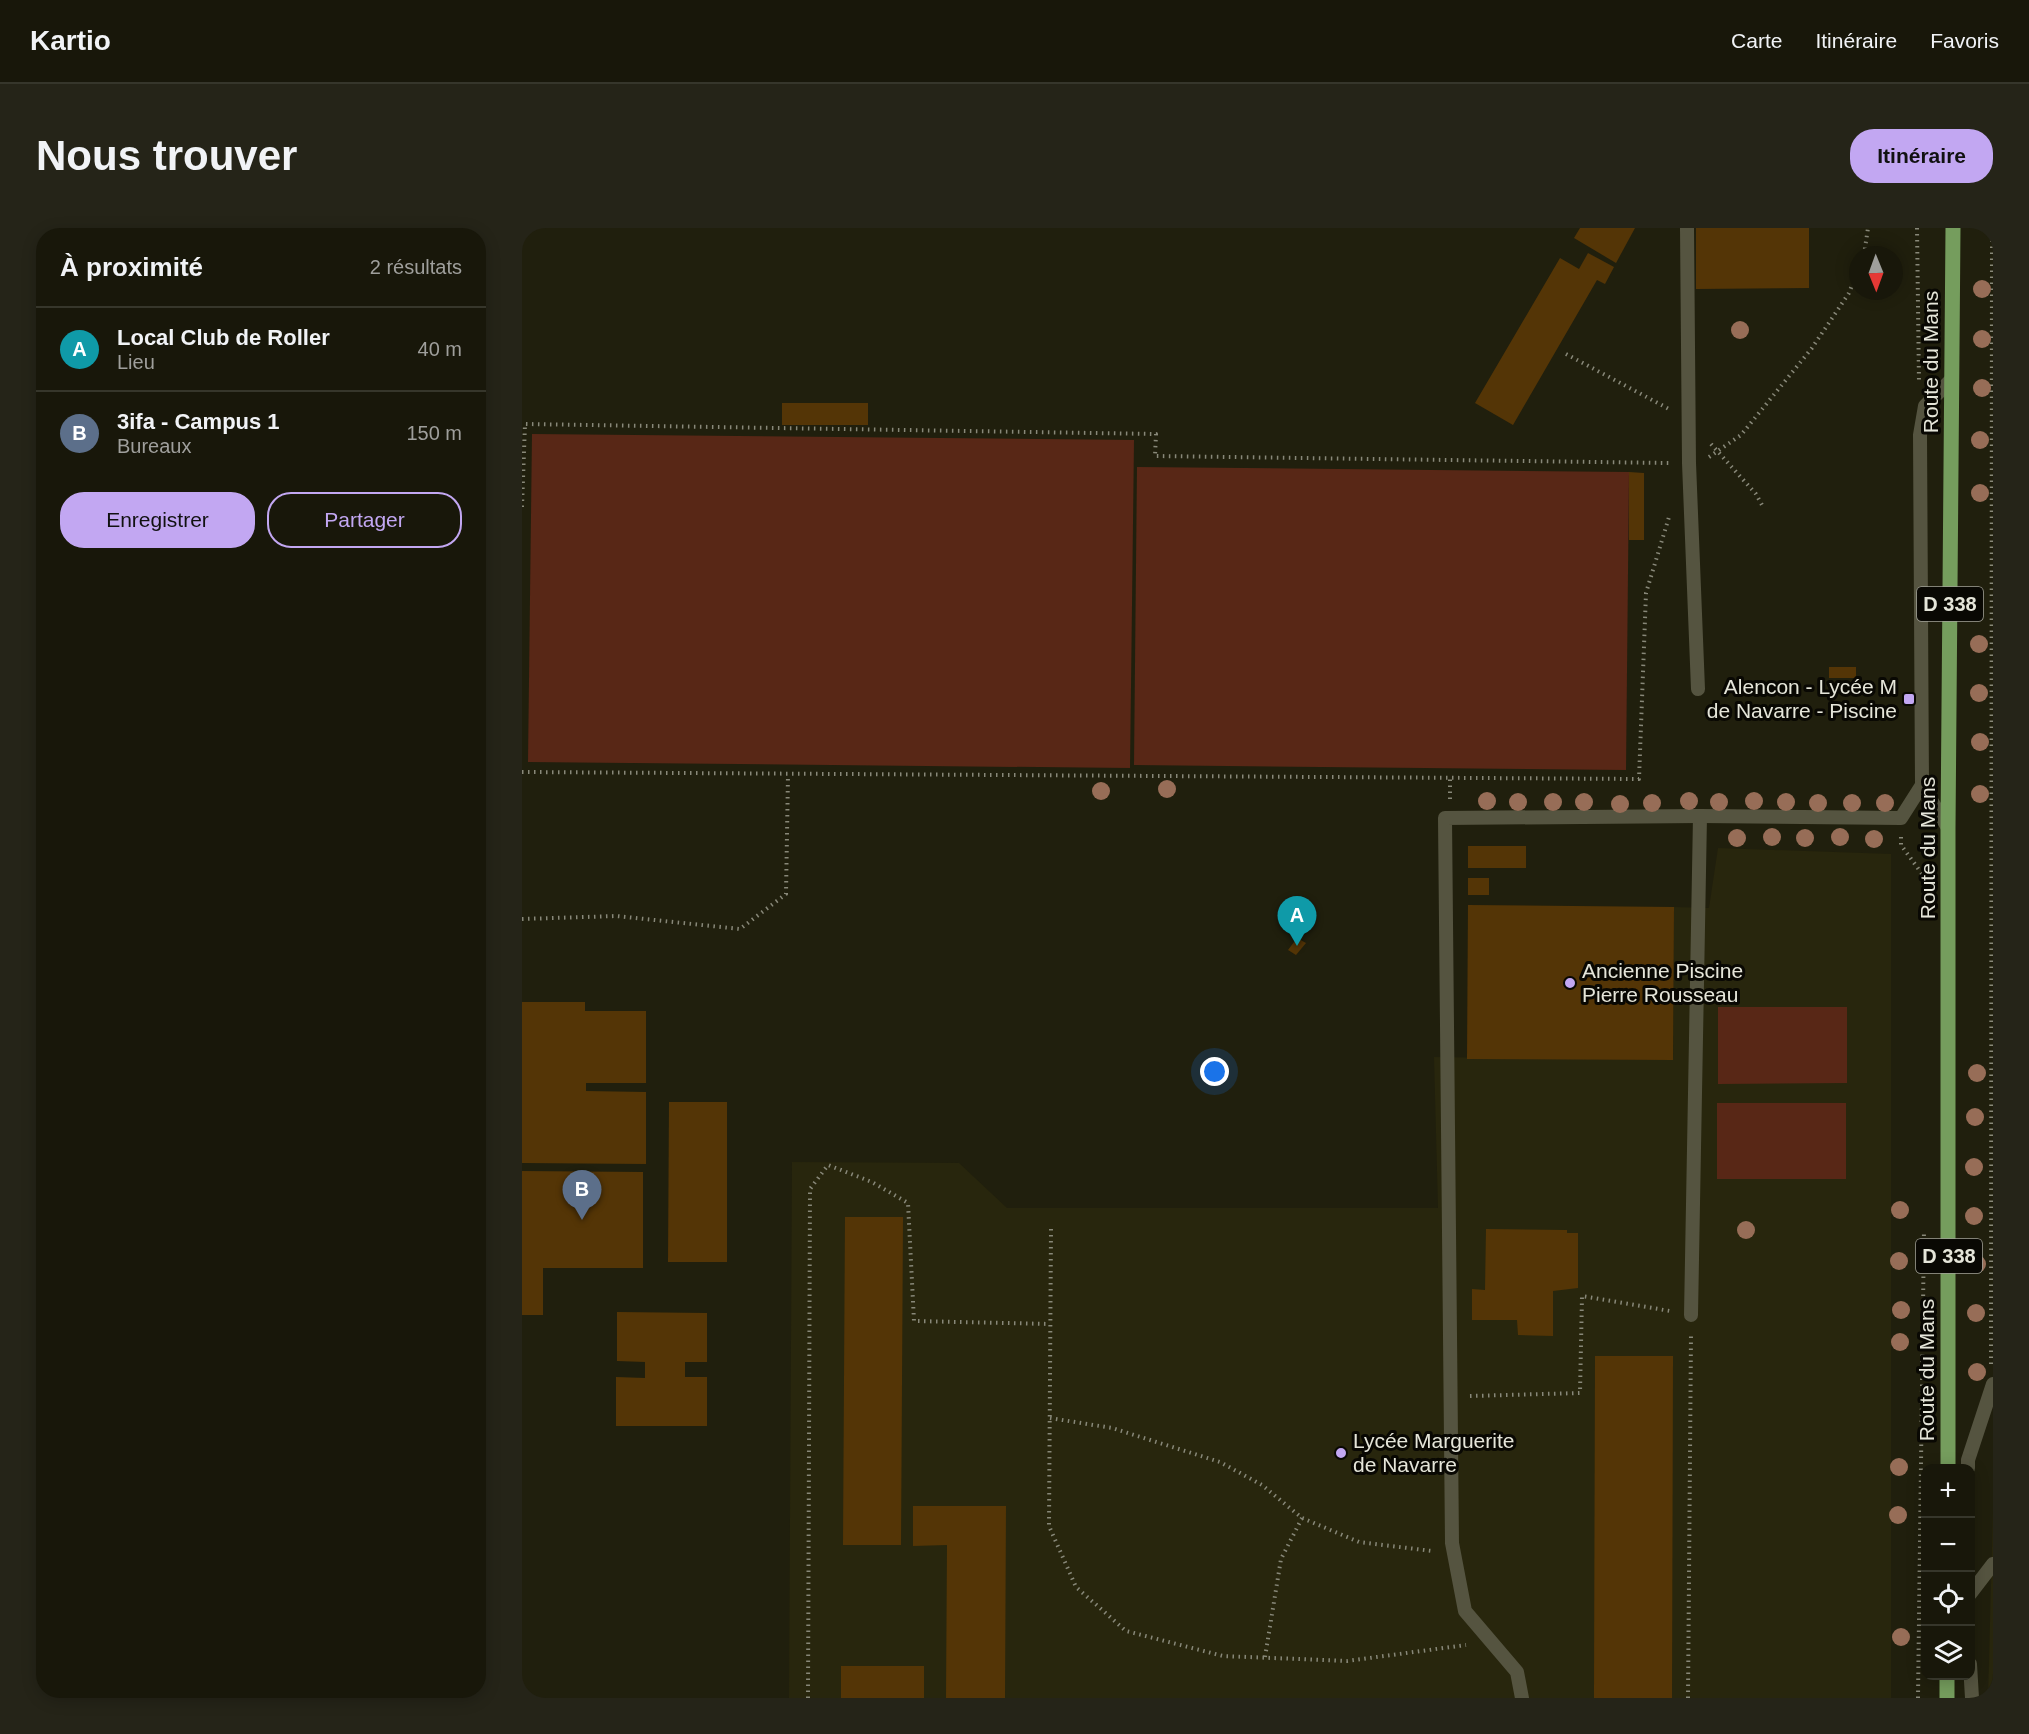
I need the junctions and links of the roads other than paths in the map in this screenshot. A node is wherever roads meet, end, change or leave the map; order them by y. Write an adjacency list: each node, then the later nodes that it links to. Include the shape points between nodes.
1 (1687, 228): 4 (lane, via 1689,463)
2 (1953, 228): 3 (main road, Route du Mans / D 338)
3 (1952, 379): 5 (lane, via 1925,406 1920,435); 7 (main road, Route du Mans / D 338)
4 (1698, 689)
5 (1922, 785): 6 (lane, via 1901,818); 7 (lane)
6 (1700, 816): 8 (lane); 16 (lane, via 1445,818 1454,1554 1465,1611 1517,1672)
7 (1948, 828): 10 (main road, Route du Mans / D 338)
8 (1691, 1315)
9 (1992, 1386): 11 (lane)
10 (1948, 1464)
11 (1968, 1464)
12 (1993, 1564): 13 (lane)
13 (1975, 1589)
14 (1947, 1680): 17 (main road)
15 (1971, 1680): 18 (lane)
16 (1522, 1698)
17 (1947, 1698)
18 (1972, 1698)

